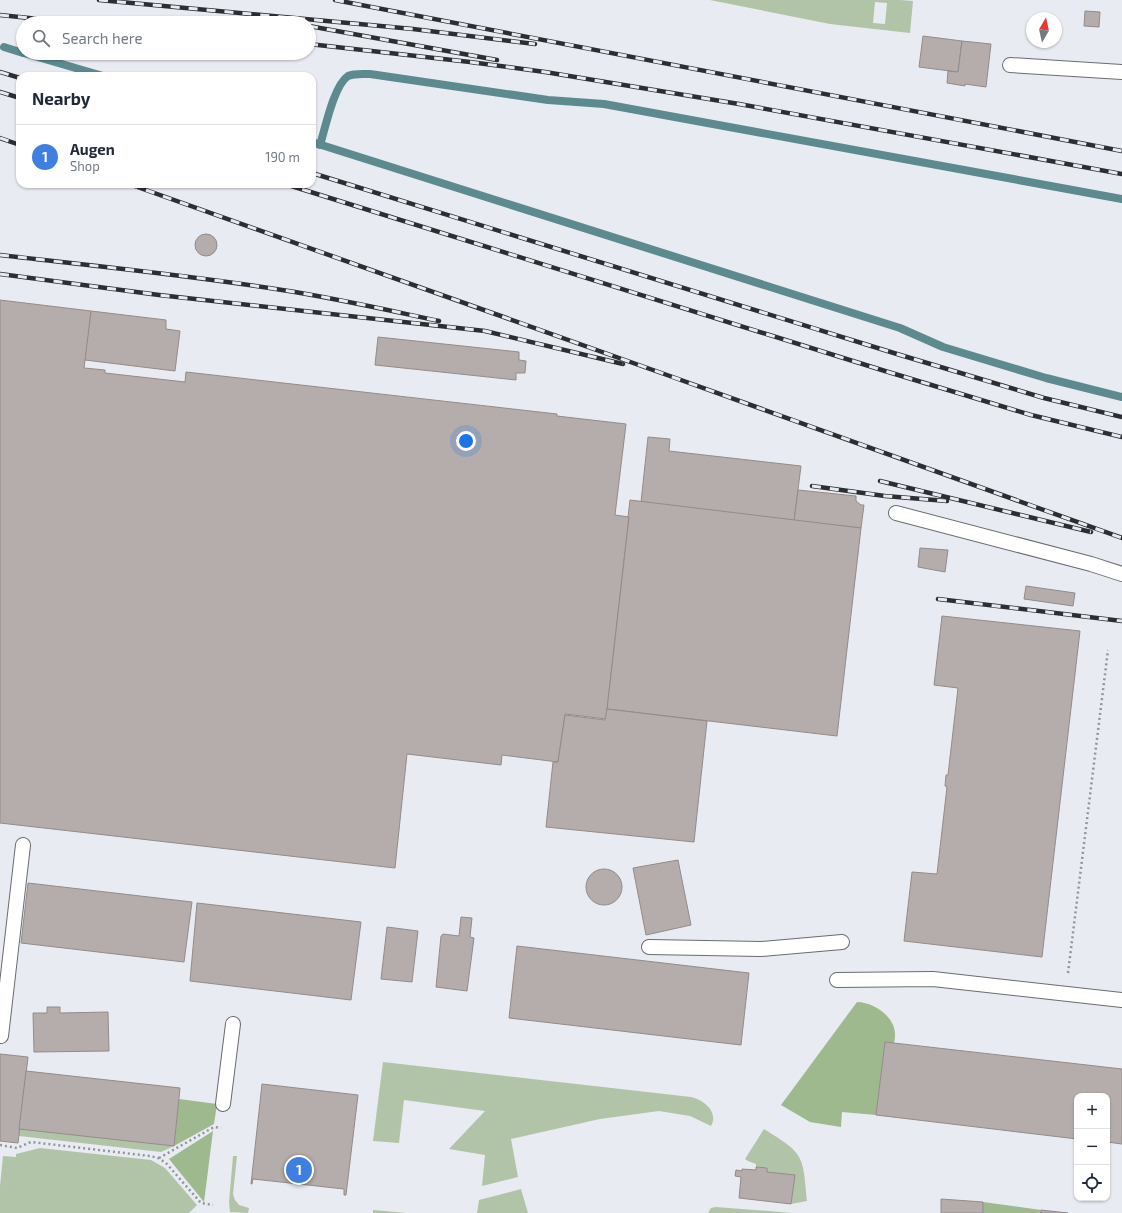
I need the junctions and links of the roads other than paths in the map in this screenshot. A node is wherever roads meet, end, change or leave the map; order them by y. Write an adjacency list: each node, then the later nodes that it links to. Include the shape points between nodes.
1 (1010, 65): 2 (lane)
2 (1122, 72)
3 (896, 513): 4 (lane)
4 (1122, 574)
5 (23, 845): 11 (lane)
6 (842, 942): 7 (lane, via 760,949)
7 (649, 947)
8 (837, 980): 9 (lane, via 933,979)
9 (1122, 1000)
10 (233, 1024): 12 (lane)
11 (1, 1036)
12 (223, 1104)

